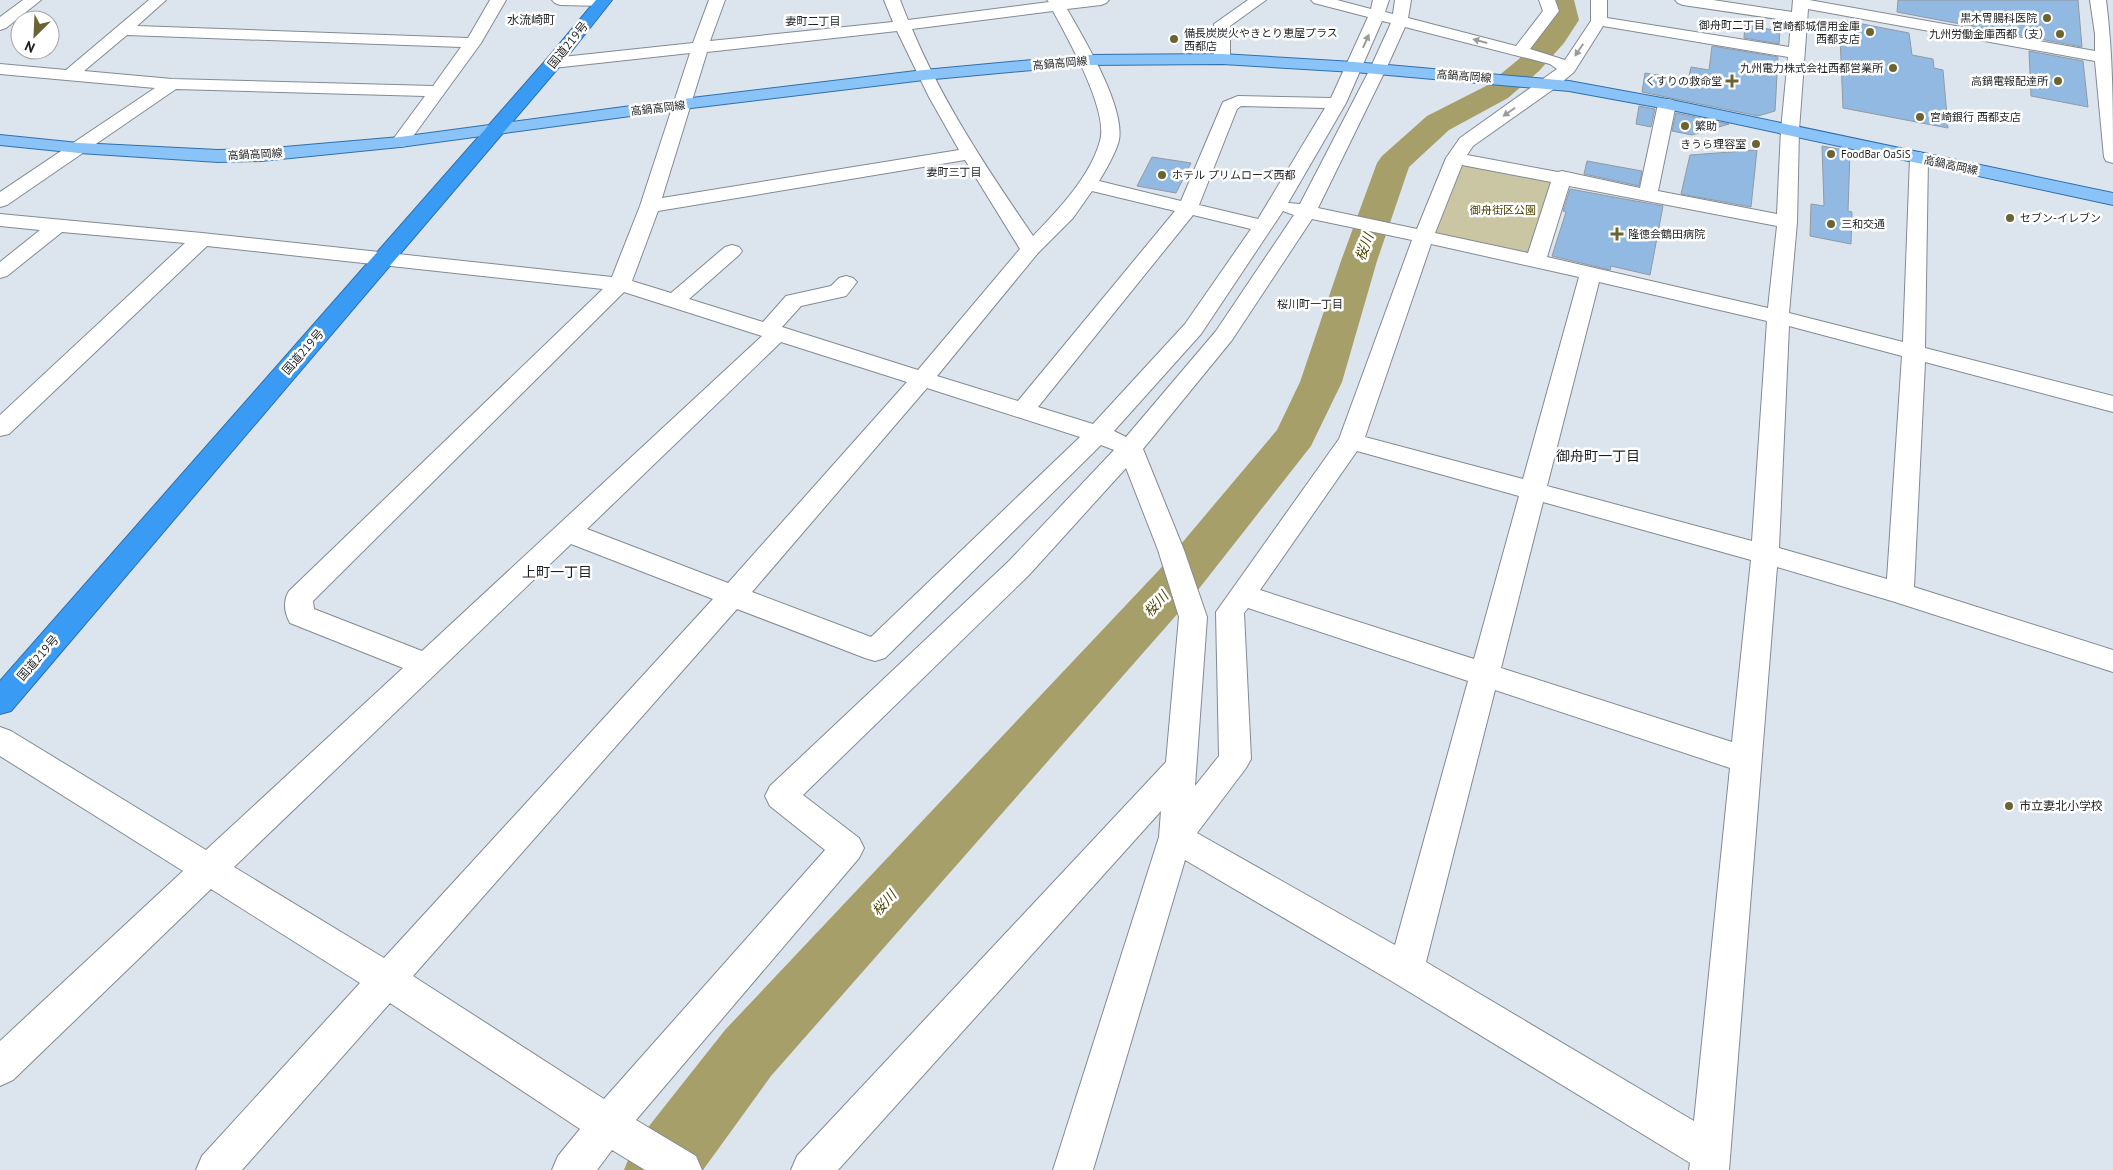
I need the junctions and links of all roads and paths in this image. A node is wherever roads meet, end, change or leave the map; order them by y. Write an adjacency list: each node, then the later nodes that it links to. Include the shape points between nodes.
1 (33, 0): 21 (street)
2 (158, 0): 23 (street)
3 (498, 0): 24 (street)
4 (560, 0): 15 (street)
5 (717, 0): 25 (street)
6 (892, 0): 22 (street)
7 (1100, 0): 16 (street)
8 (1258, 0): 29 (street, via 1222,24)
9 (1319, 0): 18 (street)
10 (1403, 0): 19 (street)
11 (1546, 0): 26 (street, via 1551,11)
12 (1599, 0): 20 (street)
13 (1683, 0): 17 (street)
14 (2098, 0): 28 (street)
15 (604, 1): 31 (highway, 国道219号)
16 (1056, 3): 22 (street); 30 (street)
17 (1800, 7): 27 (street); 28 (street)
18 (1379, 8): 19 (street); 33 (street, one-way to 18)
19 (1400, 20): 26 (street, one-way to 19); 35 (street)
20 (1599, 21): 27 (street); 32 (street, one-way to 32)
21 (0, 24)
22 (902, 26): 25 (street); 37 (street)
23 (123, 30): 24 (street); 36 (street)
24 (473, 43): 40 (street)
25 (700, 48): 31 (street); 41 (street)
26 (1523, 53): 32 (street)
27 (1796, 53): 46 (street)
28 (2103, 57): 44 (street)
29 (1222, 59): 30 (main road, 高鍋高岡線); 33 (main road, 高鍋高岡線)
30 (1087, 60): 37 (main road, 高鍋高岡線); 55 (street, via 1110,114 1110,140)
31 (553, 63): 45 (highway, 国道219号)
32 (1562, 64): 38 (street)
33 (1354, 67): 35 (main road, 高鍋高岡線); 42 (street)
34 (0, 69): 36 (street)
35 (1378, 69): 38 (main road, 高鍋高岡線); 62 (street)
36 (70, 75): 39 (street)
37 (924, 75): 41 (main road, 高鍋高岡線); 50 (street)
38 (1545, 83): 43 (main road, 高鍋高岡線); 52 (street, one-way to 52, via 1466,142)
39 (172, 84): 40 (street); 49 (street)
40 (439, 91): 48 (street)
41 (683, 104): 45 (main road, 高鍋高岡線); 60 (street)
42 (1337, 104): 59 (street); 61 (street, via 1238,101 1229,106)
43 (1667, 104): 46 (main road, 高鍋高岡線); 56 (street)
44 (2111, 118): 51 (street)
45 (496, 129): 48 (main road, 高鍋高岡線); 71 (highway, 国道219号)
46 (1790, 130): 53 (main road, 高鍋高岡線); 64 (street)
47 (0, 140): 49 (main road, 高鍋高岡線)
48 (400, 142): 49 (main road, 高鍋高岡線, via 218,156)
49 (79, 148): 58 (street)
50 (968, 154): 60 (street); 69 (street)
51 (2113, 157)
52 (1455, 158): 54 (street); 67 (street)
53 (1918, 158): 57 (main road, 高鍋高岡線); 80 (street)
54 (1562, 178): 56 (street); 72 (street)
55 (1087, 184): 61 (street); 69 (street, via 1066,214)
56 (1648, 194): 64 (street)
57 (2113, 199)
58 (0, 201)
59 (1277, 205): 62 (street); 66 (street)
60 (650, 206): 76 (street)
61 (1188, 208): 66 (street); 83 (street)
62 (1306, 212): 67 (street); 87 (street, via 1224,335)
63 (0, 220): 65 (street)
64 (1787, 222): 78 (street)
65 (56, 226): 68 (street); 73 (street)
66 (1262, 226): 85 (street, via 1193,328)
67 (1422, 238): 72 (street); 86 (street)
68 (202, 239): 71 (street); 84 (street)
69 (1031, 249): 81 (street)
70 (732, 251): 77 (street)
71 (384, 258): 76 (street); 97 (highway, 国道219号)
72 (1536, 261): 74 (street)
73 (0, 272)
74 (1590, 274): 78 (street); 88 (street)
75 (846, 282): 79 (street, via 838,291 794,302)
76 (620, 284): 77 (street); 95 (street, via 299,598 300,614)
77 (674, 301): 79 (street)
78 (1778, 317): 80 (street); 90 (street)
79 (772, 332): 81 (street); 89 (street)
80 (1914, 351): 82 (street); 91 (street)
81 (923, 378): 83 (street); 92 (street)
82 (2113, 404)
83 (1023, 410): 85 (street)
84 (0, 428)
85 (1098, 434): 87 (street); 92 (street, via 875,650)
86 (1351, 441): 88 (street); 93 (street)
87 (1130, 448): 100 (street, via 1171,550 1192,617); 106 (street, via 1019,568 781,796 848,848)
88 (1533, 491): 90 (street); 96 (street)
89 (569, 532): 92 (street); 95 (street)
90 (1765, 554): 91 (street); 99 (street)
91 (1900, 593): 94 (street)
92 (733, 595): 104 (street)
93 (1242, 595): 96 (street); 101 (street, via 1230,612 1235,759)
94 (2113, 662)
95 (425, 665): 102 (street)
96 (1484, 674): 99 (street); 103 (street)
97 (0, 702)
98 (0, 740): 102 (street)
99 (1746, 760): 107 (street)
100 (1181, 768): 101 (street); 111 (street)
101 (1175, 837): 103 (street); 112 (street)
102 (208, 868): 104 (street); 105 (street)
103 (1406, 970): 107 (street)
104 (387, 980): 106 (street); 108 (street)
105 (0, 1067)
106 (619, 1132): 109 (street); 110 (street)
107 (1710, 1161)
108 (216, 1170)
109 (572, 1170)
110 (682, 1170)
111 (811, 1170)
112 (1073, 1170)

